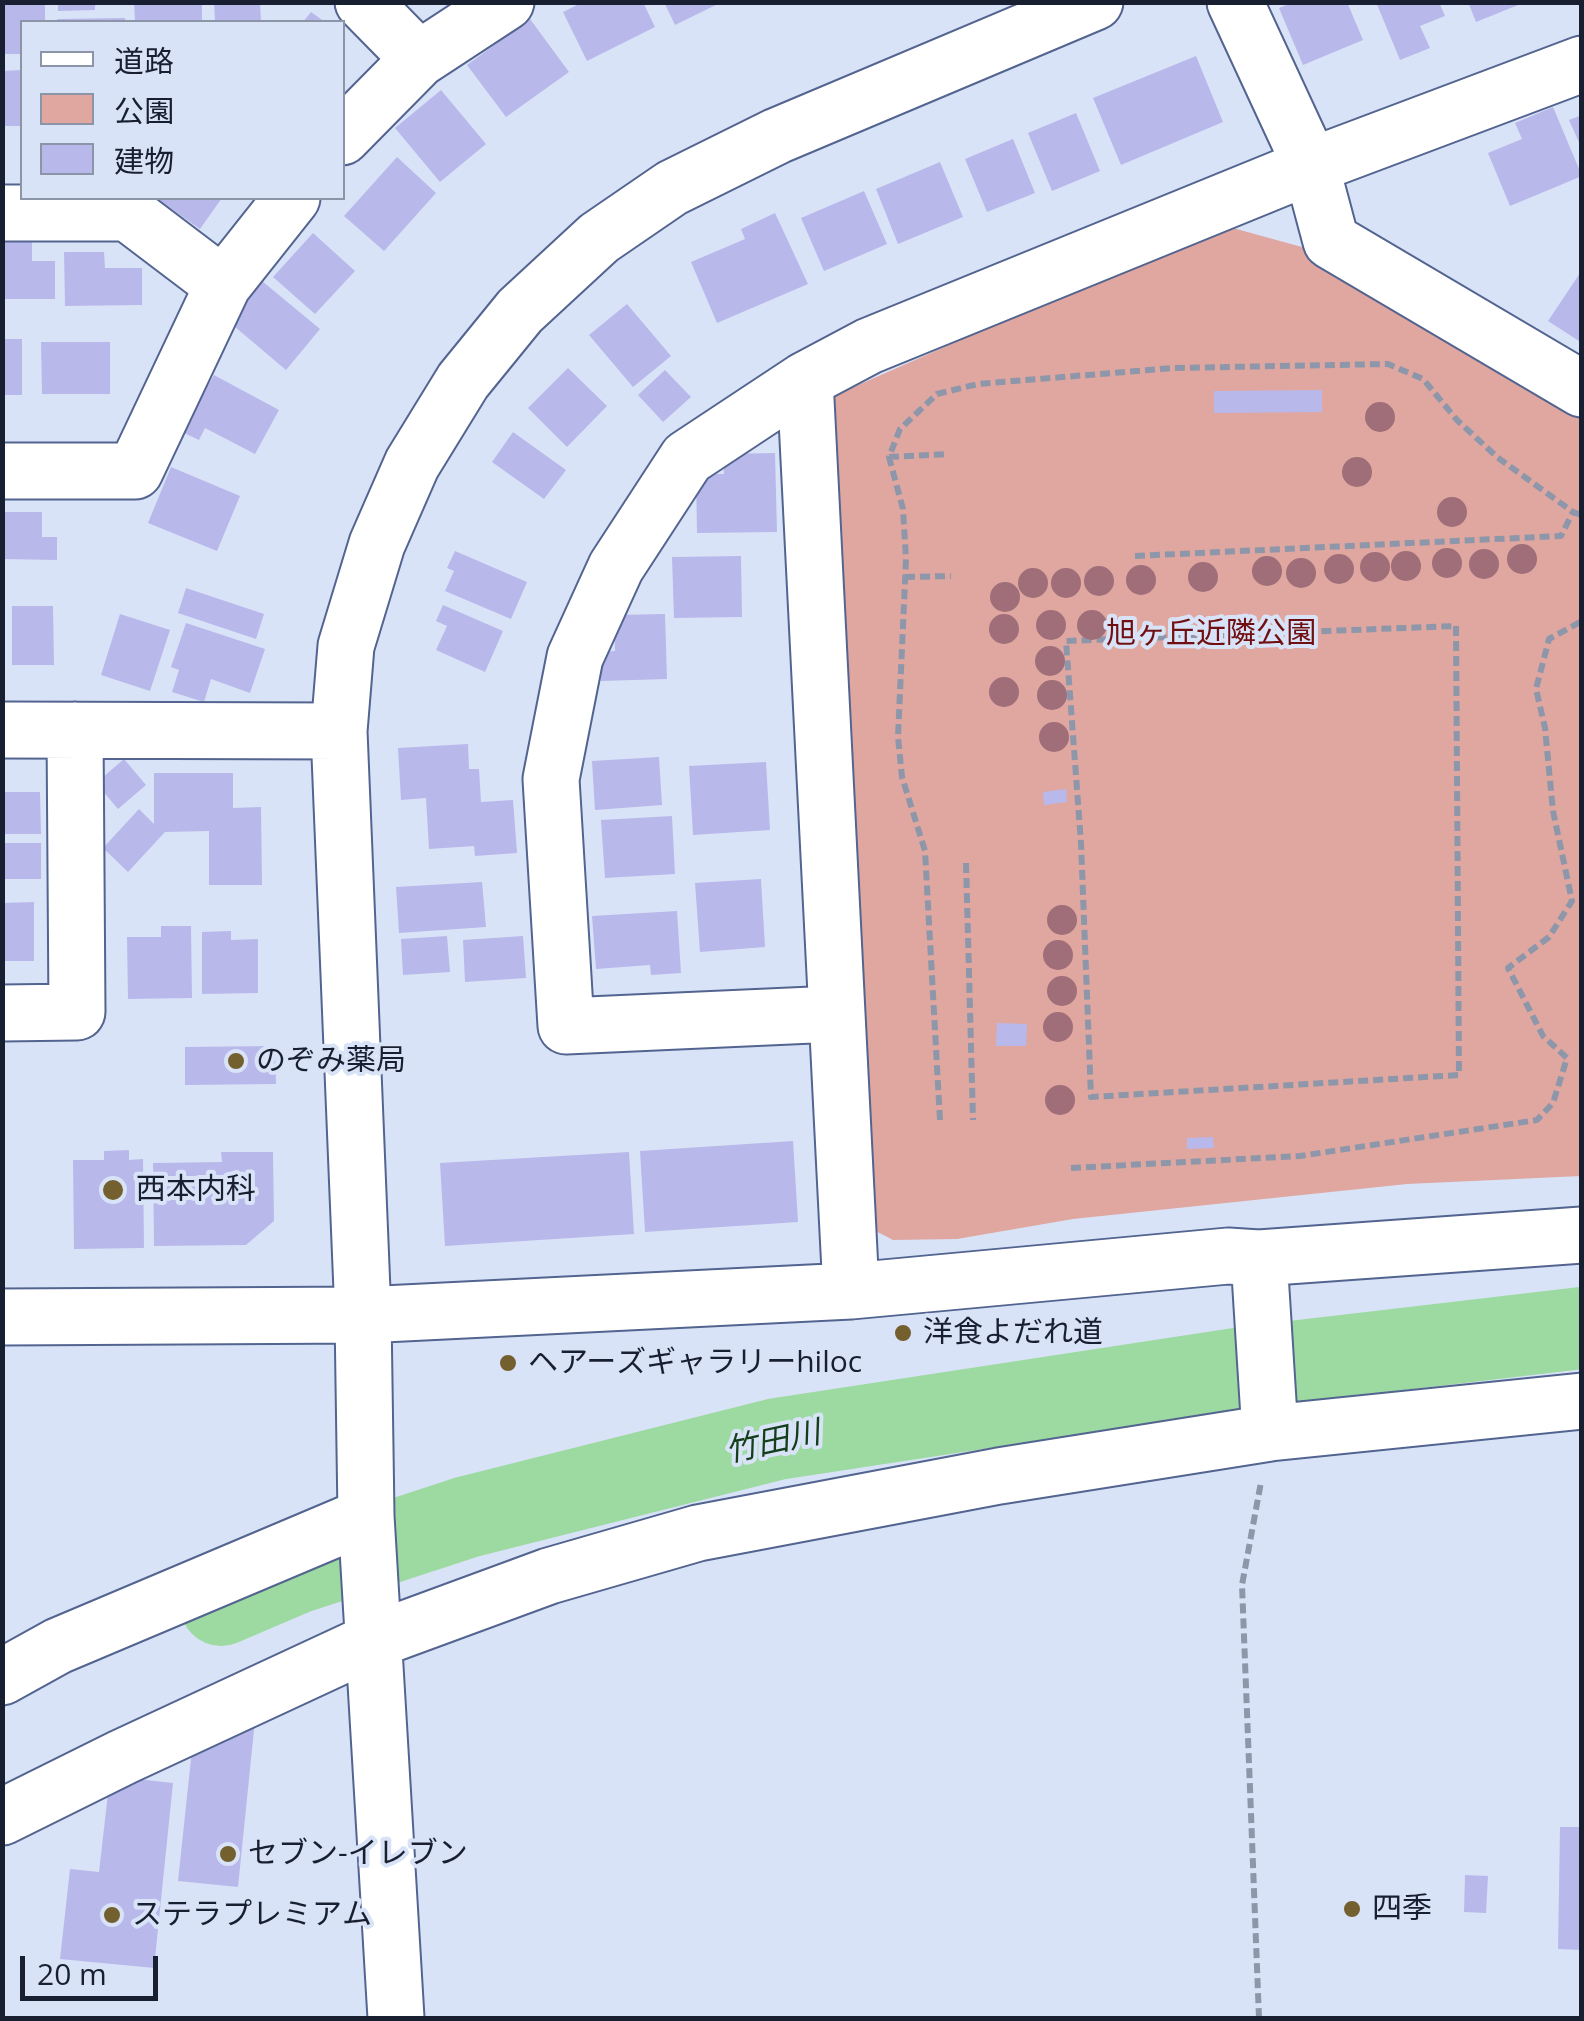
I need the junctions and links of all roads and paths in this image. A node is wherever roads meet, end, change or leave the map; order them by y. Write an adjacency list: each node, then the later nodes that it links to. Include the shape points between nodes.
1 (363, 2): 5 (street)
2 (506, 2): 5 (street)
3 (1094, 2): 25 (street, via 776,136 672,188 599,238 520,311 432,431 377,544 346,646)
4 (1235, 2): 8 (street)
5 (419, 60): 7 (street)
6 (1582, 64): 8 (street)
7 (345, 133)
8 (1311, 166): 12 (street, via 869,346); 13 (street, via 1331,241)
9 (290, 200): 11 (street)
10 (2, 213): 11 (street, via 128,213)
11 (223, 285): 16 (street, via 135,471)
12 (805, 380): 29 (street); 29 (street, via 687,458 616,566 575,656 551,780 566,1026)
13 (1582, 390)
14 (947, 454): 15 (path)
15 (890, 457): 17 (path, via 900,428 937,394 978,384 1173,368 1388,364 1423,379 1497,457); 20 (path, via 903,510)
16 (2, 470)
17 (1577, 514): 18 (path, via 1561,536)
18 (1135, 556)
19 (951, 576): 20 (path)
20 (905, 577): 30 (path, via 898,737 902,777 926,851)
21 (1582, 621): 27 (path, via 1549,639 1536,689 1553,811)
22 (1066, 641): 22 (path, via 1456,626 1459,1074 1092,1098)
23 (2, 730): 24 (street)
24 (76, 730): 25 (street); 28 (street, via 77,1012)
25 (339, 730): 36 (street)
26 (966, 862): 31 (path)
27 (1577, 900): 32 (path, via 1549,936 1508,968 1542,1036 1566,1058 1553,1103 1537,1120 1300,1156)
28 (2, 1012)
29 (834, 1014): 35 (street)
30 (940, 1120)
31 (974, 1120)
32 (1070, 1168)
33 (1582, 1234): 34 (street)
34 (1259, 1258): 35 (street); 39 (street)
35 (851, 1291): 36 (street)
36 (362, 1315): 37 (street); 40 (street)
37 (2, 1317)
38 (1582, 1401): 39 (street)
39 (1270, 1433): 41 (street, via 698,1533 549,1576); 45 (path, via 1242,1585)
40 (366, 1512): 41 (street); 42 (street, via 58,1646)
41 (375, 1640): 43 (street); 44 (street)
42 (2, 1677)
43 (2, 1818)
44 (396, 2018)
45 (1259, 2018)

